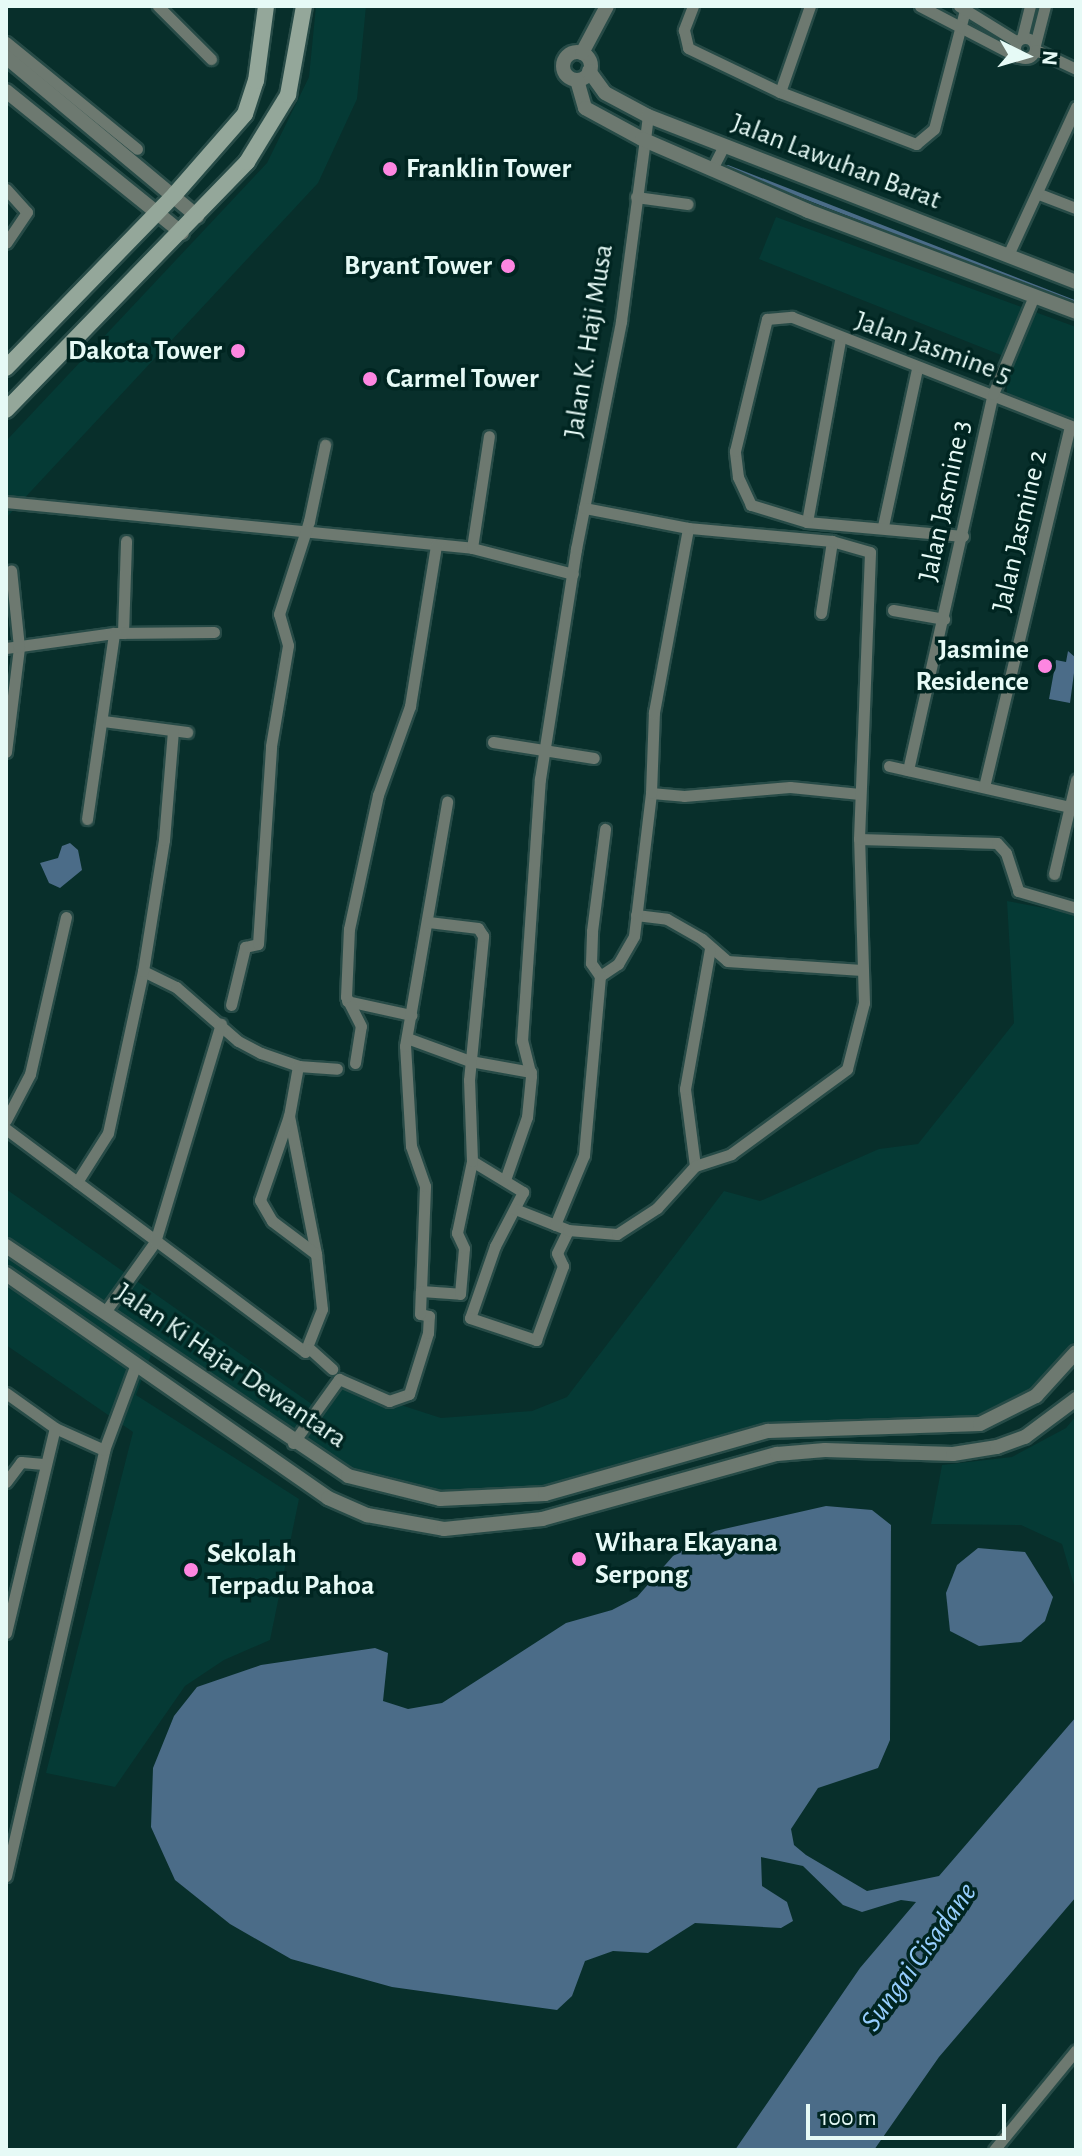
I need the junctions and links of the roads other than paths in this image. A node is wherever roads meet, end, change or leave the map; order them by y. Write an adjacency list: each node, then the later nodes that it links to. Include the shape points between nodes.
1 (158, 6): 18 (street)
2 (266, 6): 30 (main road, via 256,81 245,114)
3 (304, 6): 36 (main road, via 298,57 271,129)
4 (607, 6): 15 (street)
5 (693, 6): 22 (street, via 684,30 688,48)
6 (810, 6): 22 (street)
7 (920, 6): 11 (street)
8 (1030, 6): 12 (street)
9 (1045, 6): 14 (street)
10 (963, 7): 11 (street); 12 (street)
11 (960, 27): 17 (street); 22 (street, via 934,129 916,144)
12 (1019, 40): 14 (street); 17 (street)
13 (6, 42): 27 (street)
14 (1035, 48): 17 (street, via 1029,59); 19 (street)
15 (582, 53): 20 (street, via 590,61); 20 (street, via 564,60 564,71)
16 (6, 57): 30 (street)
17 (1018, 57)
18 (211, 59)
19 (1076, 69)
20 (583, 76): 24 (street, Jalan Lawuhan Barat); 25 (street, via 579,98 593,116)
21 (6, 91): 35 (street)
22 (780, 92)
23 (1076, 107): 31 (street)
24 (648, 116): 25 (street, Jalan K. Haji Musa); 26 (street, Jalan Lawuhan Barat)
25 (642, 139): 28 (street); 32 (street, Jalan K. Haji Musa)
26 (723, 147): 28 (street); 39 (street, Jalan Lawuhan Barat)
27 (137, 149)
28 (712, 169): 41 (street)
29 (6, 189): 38 (street, via 27,212)
30 (175, 194): 35 (main road); 36 (street)
31 (1039, 194): 34 (street); 39 (street)
32 (636, 197): 33 (street); 52 (street, Jalan K. Haji Musa, via 621,321)
33 (688, 204)
34 (1076, 208)
35 (156, 212): 37 (street); 44 (main road)
36 (197, 216): 37 (main road)
37 (182, 233): 47 (main road)
38 (6, 243)
39 (1008, 255): 40 (street, Jalan Lawuhan Barat)
40 (1076, 282)
41 (1034, 296): 42 (street); 46 (street, Jalan Jasmine 3)
42 (1076, 312)
43 (840, 340): 45 (street, Jalan Jasmine 5); 53 (street); 53 (street, Jalan Jasmine 5, via 792,317 767,319 735,451 738,477 751,505)
44 (6, 368)
45 (917, 369): 46 (street, Jalan Jasmine 5); 54 (street)
46 (993, 394): 48 (street, Jalan Jasmine 5); 57 (street, Jalan Jasmine 3)
47 (6, 410)
48 (1073, 427): 81 (street, Jalan Jasmine 2)
49 (489, 436): 61 (street)
50 (325, 445): 56 (street)
51 (6, 502): 56 (street)
52 (584, 508): 55 (street); 63 (street, Jalan K. Haji Musa)
53 (807, 522): 54 (street)
54 (883, 526): 57 (street)
55 (688, 528): 59 (street); 82 (street, via 654,712)
56 (305, 532): 60 (street); 99 (street, via 279,614 288,645 271,746 258,944 245,947)
57 (963, 536): 66 (street, Jalan Jasmine 3)
58 (126, 541): 68 (street)
59 (832, 541): 65 (street); 83 (street, via 861,547 872,556)
60 (436, 545): 61 (street); 98 (street, via 410,706 378,795 357,880)
61 (472, 548): 63 (street)
62 (11, 570): 69 (street)
63 (573, 574): 75 (street, Jalan K. Haji Musa)
64 (893, 610): 66 (street, Jalan Jasmine 3)
65 (821, 613)
66 (944, 619): 79 (street, Jalan Jasmine 3)
67 (214, 632): 68 (street)
68 (118, 633): 69 (street); 71 (street)
69 (19, 647): 70 (street); 76 (street)
70 (6, 648)
71 (103, 721): 72 (street); 86 (street)
72 (173, 731): 73 (street); 96 (street, via 164,840)
73 (187, 732)
74 (493, 742): 75 (street)
75 (545, 750): 77 (street); 107 (street, Jalan K. Haji Musa, via 522,1041)
76 (6, 752)
77 (594, 758)
78 (889, 766): 79 (street)
79 (908, 770): 81 (street)
80 (1076, 780): 85 (street)
81 (984, 787): 85 (street)
82 (651, 793): 83 (street, via 684,796 790,787); 91 (street)
83 (860, 794): 88 (street)
84 (447, 802): 93 (street)
85 (1070, 807): 89 (street)
86 (87, 819)
87 (605, 829): 97 (street, via 592,931 591,963)
88 (859, 839): 90 (street, via 997,843 1006,853 1018,891); 95 (street)
89 (1054, 874)
90 (1076, 908)
91 (636, 915): 94 (street, via 667,919); 97 (street, via 625,956)
92 (66, 917): 109 (street, via 30,1074)
93 (428, 922): 100 (street); 103 (street, via 478,928 483,936)
94 (710, 949): 95 (street, via 727,961); 112 (street, via 685,1089)
95 (862, 970): 112 (street, via 864,1003 847,1069 731,1154)
96 (143, 971): 101 (street, via 176,987); 114 (street, via 108,1133)
97 (600, 976): 116 (street, via 584,1155)
98 (347, 1001): 100 (street); 104 (street, via 360,1020)
99 (231, 1005)
100 (411, 1015): 102 (street)
101 (221, 1024): 105 (street, via 249,1047); 118 (street)
102 (407, 1038): 103 (street); 122 (street, via 411,1146 425,1186)
103 (470, 1061): 107 (street); 111 (street)
104 (355, 1063)
105 (298, 1066): 106 (street); 108 (street)
106 (337, 1069)
107 (531, 1072): 113 (street, Jalan K. Haji Musa, via 527,1117)
108 (289, 1116): 120 (street); 120 (street, via 260,1200 272,1221)
109 (6, 1120)
110 (6, 1129): 114 (street)
111 (472, 1161): 113 (street); 123 (street, via 457,1233 464,1248)
112 (695, 1166): 117 (street, via 657,1208 617,1234)
113 (505, 1180): 115 (street, via 523,1192)
114 (77, 1182): 118 (street)
115 (515, 1209): 116 (street); 124 (street, via 495,1246 480,1301)
116 (555, 1225): 117 (street)
117 (568, 1230): 124 (street, via 557,1253 563,1266 536,1340 470,1318)
118 (155, 1242): 125 (street); 126 (street, via 300,1352)
119 (6, 1246): 125 (street, Jalan Ki Hajar Dewantara)
120 (316, 1254): 126 (street, via 322,1309)
121 (6, 1274): 128 (street, Jalan Ki Hajar Dewantara)
122 (421, 1291): 123 (street); 133 (street, via 420,1314 429,1316 428,1333 409,1394 389,1401 339,1379)
123 (460, 1294): 124 (street)
124 (473, 1299)
125 (105, 1312): 133 (street, Jalan Ki Hajar Dewantara)
126 (310, 1349): 129 (street)
127 (1076, 1352): 133 (street, Jalan Ki Hajar Dewantara, via 1036,1396 980,1424 952,1429 831,1426 768,1431 545,1494 468,1500 413,1495 348,1476)
128 (136, 1364): 131 (street, Jalan Ki Hajar Dewantara, via 328,1498 367,1515 444,1529 542,1519 777,1454 953,1454 997,1447 1025,1437); 134 (street)
129 (332, 1369)
130 (6, 1393): 132 (street)
131 (1076, 1399)
132 (55, 1428): 134 (street); 135 (street)
133 (293, 1443)
134 (104, 1450): 138 (street)
135 (46, 1464): 136 (street, via 21,1462); 137 (street)
136 (6, 1482)
137 (6, 1633)
138 (6, 1876)
139 (1076, 2050): 140 (street)
140 (994, 2150)

